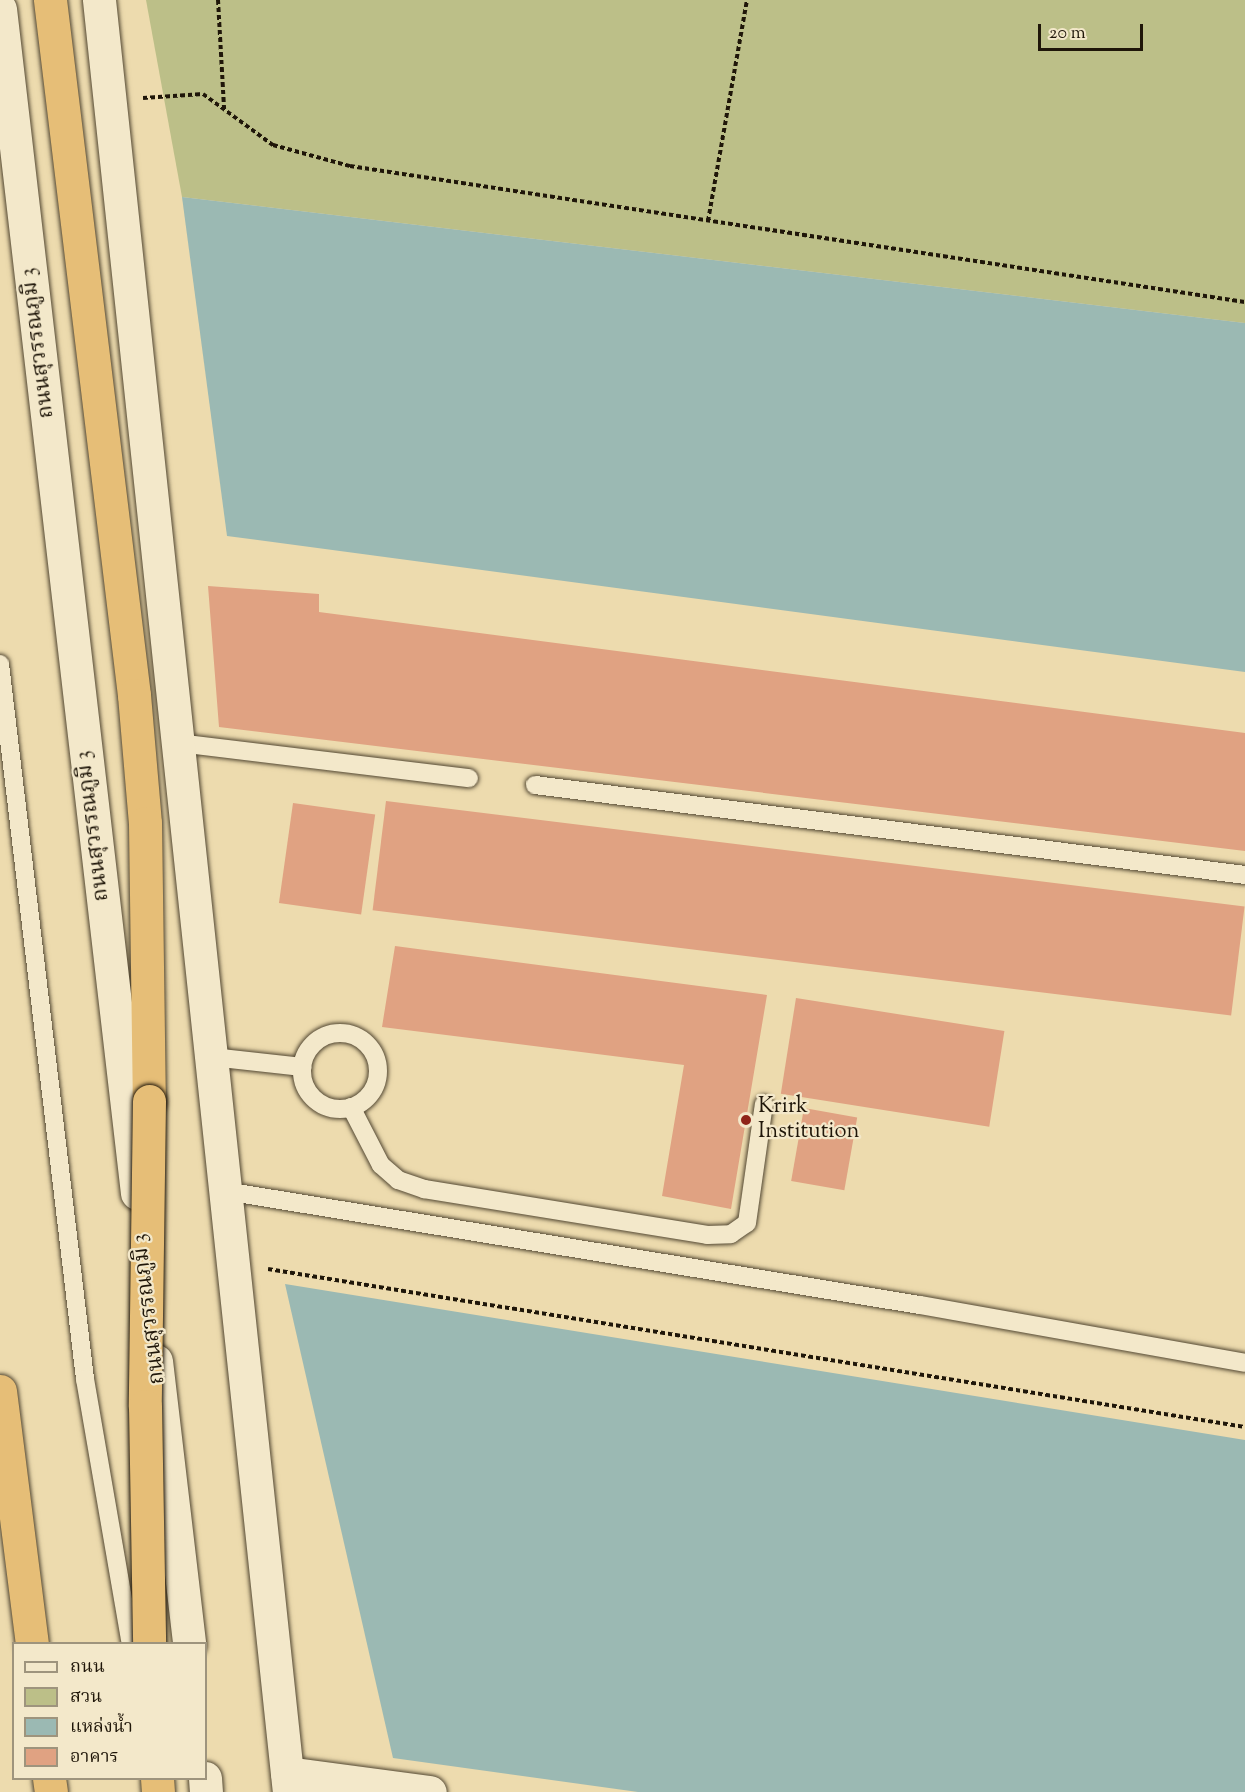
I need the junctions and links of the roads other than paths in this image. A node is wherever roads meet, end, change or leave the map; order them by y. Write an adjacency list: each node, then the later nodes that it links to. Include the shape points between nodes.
1 (50, 0): 20 (highway, bridge, via 134,695 145,823 149,1029 145,1406)
2 (99, 0): 5 (street)
3 (0, 9): 21 (street, ถนนสุวรรณภูมิ 3)
4 (0, 664): 19 (lane, via 85,1378)
5 (178, 743): 6 (lane); 9 (street)
6 (469, 778)
7 (535, 785): 8 (lane)
8 (1245, 875)
9 (212, 1057): 10 (lane); 13 (street)
10 (302, 1067): 12 (lane, via 303,1080 315,1101 333,1108); 12 (lane, via 313,1045 323,1038 347,1034 368,1046 376,1062 376,1081 372,1092)
11 (764, 1104): 12 (lane, via 747,1223 731,1234 707,1235 424,1189 398,1180 381,1165)
12 (351, 1107)
13 (225, 1191): 14 (lane, via 920,1305); 22 (street)
14 (1245, 1363)
15 (0, 1380): 17 (lane)
16 (0, 1392): 17 (highway)
17 (6, 1429): 18 (highway)
18 (32, 1642)
19 (131, 1642)
20 (149, 1642)
21 (189, 1642)
22 (288, 1782): 23 (street)
23 (430, 1792)

